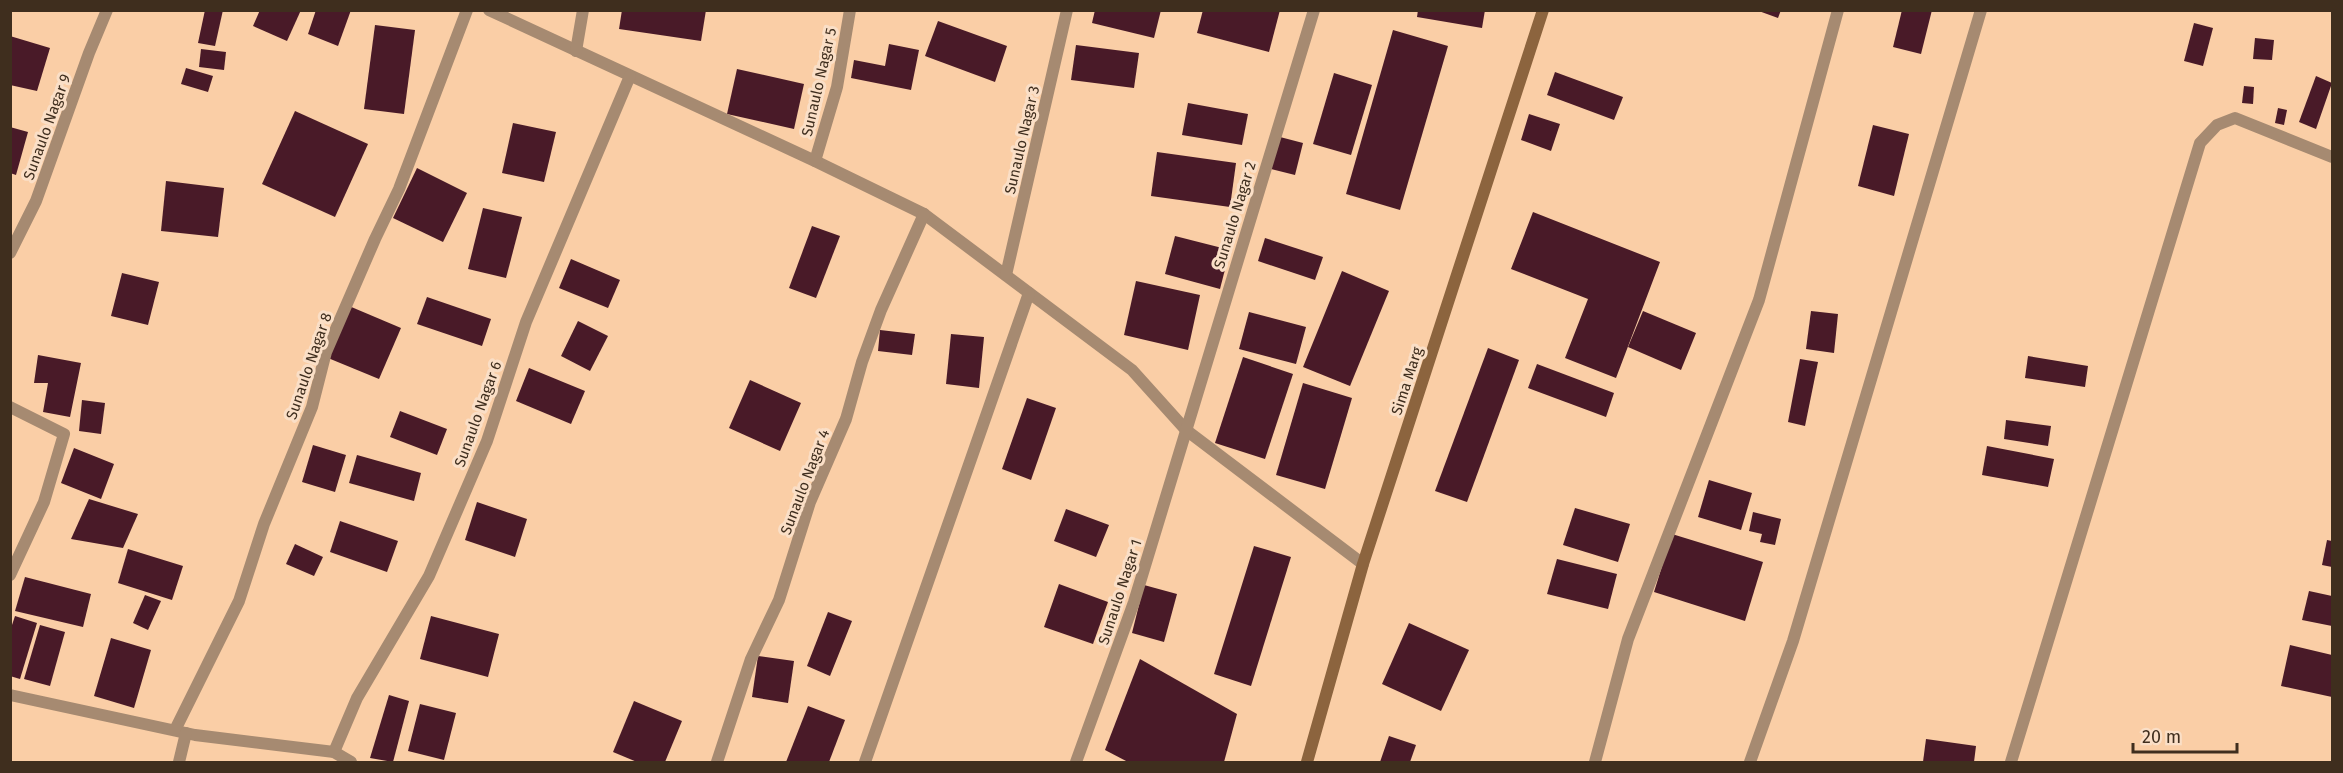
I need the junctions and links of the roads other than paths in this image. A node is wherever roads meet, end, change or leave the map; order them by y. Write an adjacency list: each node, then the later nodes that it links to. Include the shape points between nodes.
1 (107, 10): 16 (street, Sunaulo Nagar 9, via 36,201)
2 (467, 10): 24 (street, Sunaulo Nagar 8, via 399,189 326,352 312,407 264,524 239,601)
3 (489, 10): 11 (street)
4 (583, 10): 11 (street)
5 (850, 10): 14 (street, Sunaulo Nagar 5, via 837,87)
6 (1067, 10): 17 (street, Sunaulo Nagar 3)
7 (1314, 10): 20 (street, Sunaulo Nagar 2)
8 (1542, 10): 21 (street, Sima Marg)
9 (1838, 10): 32 (street, via 1759,300 1628,639)
10 (1982, 10): 33 (street, via 1793,641)
11 (576, 51): 12 (street)
12 (630, 76): 14 (street); 25 (street, Sunaulo Nagar 6, via 525,322 487,441 429,576 357,698)
13 (2332, 158): 34 (street, via 2235,118 2217,125 2200,143)
14 (815, 161): 15 (street)
15 (924, 214): 17 (street); 28 (street, Sunaulo Nagar 4, via 877,320 846,419 810,502 779,600 751,659)
16 (10, 252)
17 (1006, 275): 18 (street)
18 (1029, 292): 20 (street, via 1132,370); 29 (street)
19 (10, 407): 22 (street, via 64,434 44,502)
20 (1186, 430): 21 (street); 30 (street, Sunaulo Nagar 1, via 1134,602)
21 (1363, 564): 31 (street, Sima Marg)
22 (10, 575)
23 (10, 695): 24 (street)
24 (181, 731): 25 (street); 26 (street, Sunaulo Nagar 8)
25 (334, 752): 27 (street)
26 (179, 762)
27 (351, 762)
28 (717, 762)
29 (865, 762)
30 (1076, 762)
31 (1307, 762)
32 (1595, 762)
33 (1750, 762)
34 (2011, 762)

